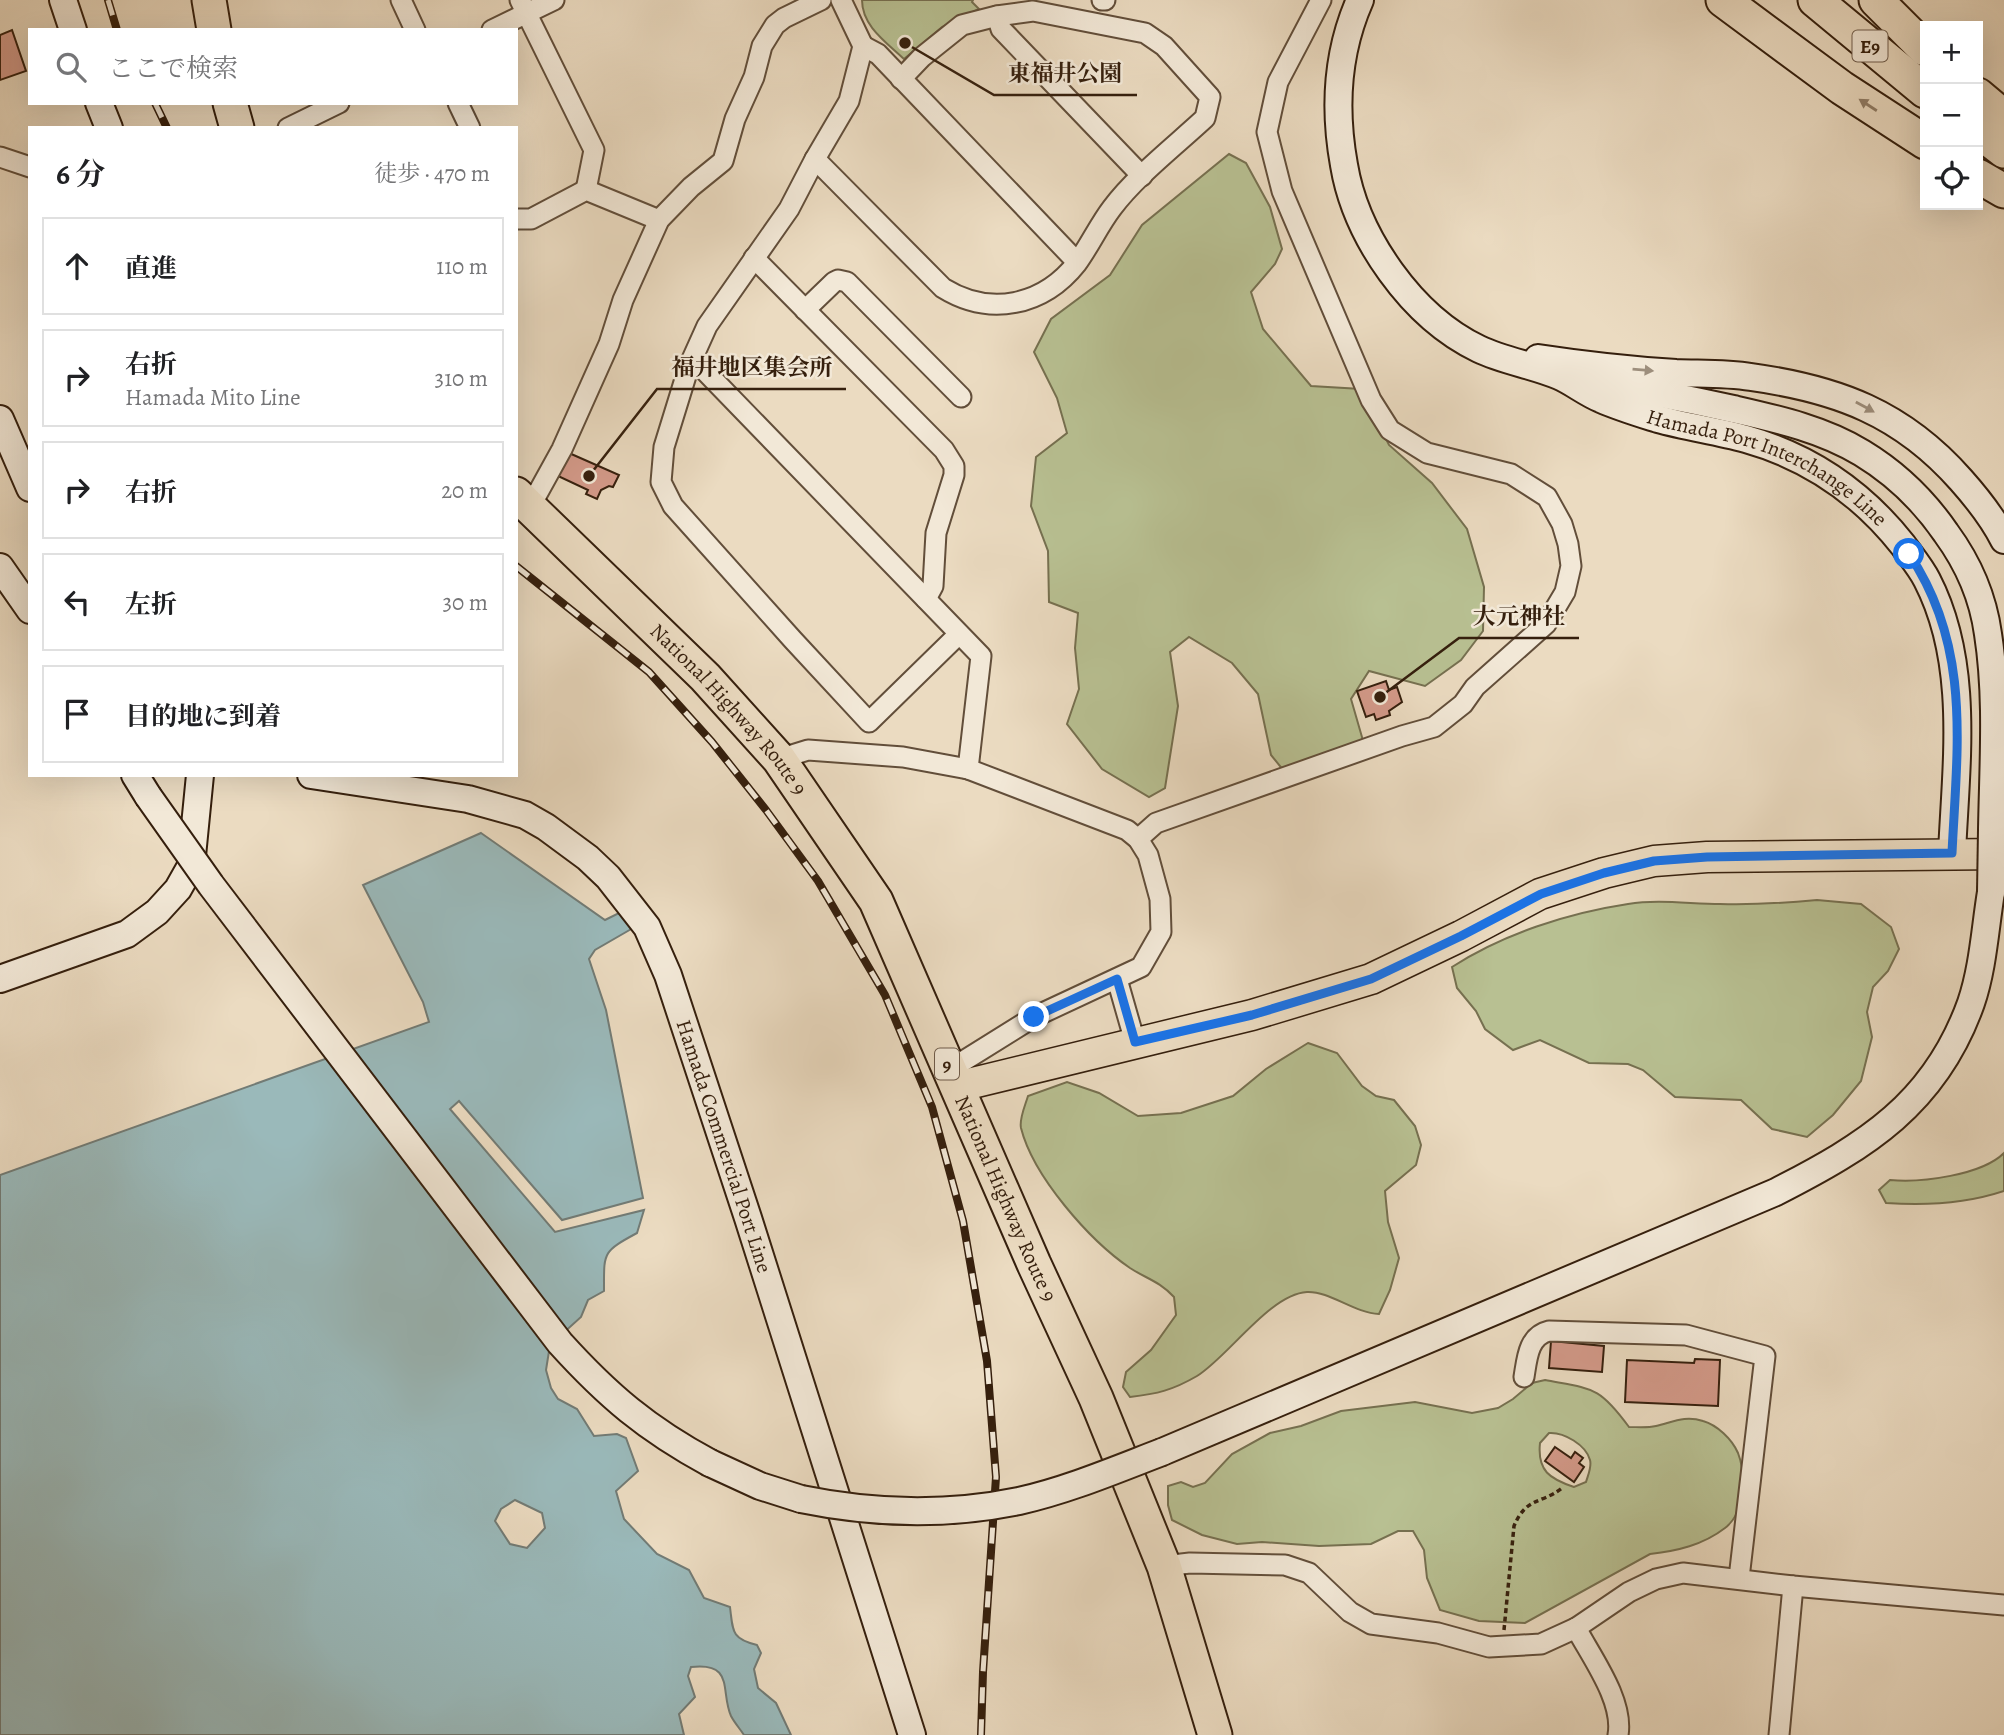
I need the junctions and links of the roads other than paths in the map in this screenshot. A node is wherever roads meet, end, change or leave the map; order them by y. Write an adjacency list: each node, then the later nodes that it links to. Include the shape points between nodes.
1 (62, 0): 14 (street)
2 (209, 0): 15 (highway)
3 (401, 0): 16 (street)
4 (554, 0): 12 (street)
5 (821, 0): 43 (street, via 775,25 762,46 723,161)
6 (841, 0): 19 (street)
7 (1321, 0): 64 (street, via 1278,82 1267,132 1282,191 1371,400 1390,430 1427,453 1511,474 1547,497 1562,524 1571,566 1565,592 1546,624 1434,727 1156,823)
8 (1360, 0): 47 (street, Hamada Port Interchange Line, via 1342,54 1339,96 1347,186 1364,229 1388,268 1442,326)
9 (1723, 0): 33 (highway, one-way to 9)
10 (1815, 0): 21 (highway, E9)
11 (1877, 0): 18 (highway)
12 (524, 6): 17 (street); 40 (street, via 594,150)
13 (997, 16): 20 (street, via 962,25); 38 (street, via 1000,29); 38 (street, via 1033,11 1145,33 1164,46 1210,97 1205,118)
14 (72, 28)
15 (214, 28)
16 (414, 28)
17 (495, 28)
18 (1920, 44)
19 (863, 46): 20 (street, via 878,54); 36 (street, via 849,101)
20 (901, 79): 45 (street)
21 (1920, 88)
22 (1983, 99): 27 (highway)
23 (100, 105): 28 (street)
24 (231, 105): 29 (highway)
25 (335, 105): 30 (street)
26 (459, 105): 31 (street)
27 (2004, 117)
28 (108, 126)
29 (236, 126)
30 (292, 126)
31 (469, 126)
32 (1983, 135): 34 (highway)
33 (1920, 139)
34 (2004, 151)
35 (0, 157): 37 (street)
36 (815, 159): 44 (street, via 789,209); 45 (street, via 943,288 968,301 1001,305 1033,298)
37 (28, 166)
38 (1142, 176): 45 (street, via 1112,207)
39 (1983, 179): 41 (highway)
40 (586, 190): 42 (street, via 531,219); 43 (street)
41 (2004, 191)
42 (518, 219)
43 (659, 220): 53 (street, via 562,449)
44 (754, 258): 46 (street); 48 (street, via 707,326)
45 (1077, 262)
46 (805, 310): 50 (street, via 834,282 848,282); 56 (street, via 944,450 954,466 936,533 933,586)
47 (1478, 349): 49 (street, Hamada Port Interchange Line); 54 (street, Hamada Port Interchange Line, one-way to 54, via 1567,363 1749,376 1852,400 1913,434 1945,462)
48 (690, 366): 56 (street, via 705,370); 58 (street, via 664,447 661,482 673,506 869,722)
49 (1558, 376): 65 (street, via 1779,419 1819,433 1862,452 1932,513 1959,551 1977,588 1988,634); 66 (street, Hamada Port Interchange Line, via 1600,398 1660,419 1785,451 1842,483 1890,529 1927,580 1950,648 1957,727)
50 (961, 397)
51 (0, 419): 52 (street)
52 (28, 483)
53 (523, 500): 59 (highway, National Highway Route 9 / 9, via 705,677)
54 (2004, 540)
55 (0, 567): 57 (street)
56 (926, 599): 58 (street)
57 (28, 607)
58 (959, 635): 60 (street, via 981,656)
59 (779, 759): 60 (street, via 808,750 904,757); 70 (highway, National Highway Route 9 / 9, via 876,901)
60 (968, 769): 64 (street, via 1127,830)
61 (200, 777): 67 (street, via 191,866 158,912 127,934)
62 (324, 777): 77 (street, Hamada Commercial Port Line, via 468,799 526,816 588,858 647,926 668,975)
63 (142, 786): 65 (street, bridge, via 219,896 560,1343 626,1410 710,1463 760,1486 801,1499 905,1513 960,1511 1021,1500 1162,1452 1776,1192 1840,1159 1916,1099 1959,1032 1979,972)
64 (1138, 839): 68 (street, via 1153,868 1161,932 1140,967)
65 (1998, 842): 66 (main road)
66 (1952, 853): 69 (main road, via 1654,861 1541,894 1371,979 1252,1015)
67 (0, 979)
68 (1117, 979): 69 (street); 70 (street, via 1034,1017)
69 (1135, 1042): 70 (main road)
70 (953, 1078): 72 (highway, National Highway Route 9 / 9, via 1096,1398)
71 (1524, 1377): 73 (street, via 1535,1338 1549,1331 1686,1335 1765,1356)
72 (1164, 1566): 76 (street, via 1285,1565 1309,1573 1350,1612 1371,1624 1438,1633 1489,1647 1541,1644); 78 (highway, National Highway Route 9 / 9)
73 (1740, 1578): 74 (street); 76 (street, via 1683,1573 1656,1579)
74 (1793, 1586): 75 (street); 80 (street)
75 (2004, 1605)
76 (1576, 1628): 79 (street, via 1615,1701)
77 (912, 1735)
78 (1215, 1735)
79 (1619, 1735)
80 (1779, 1735)

